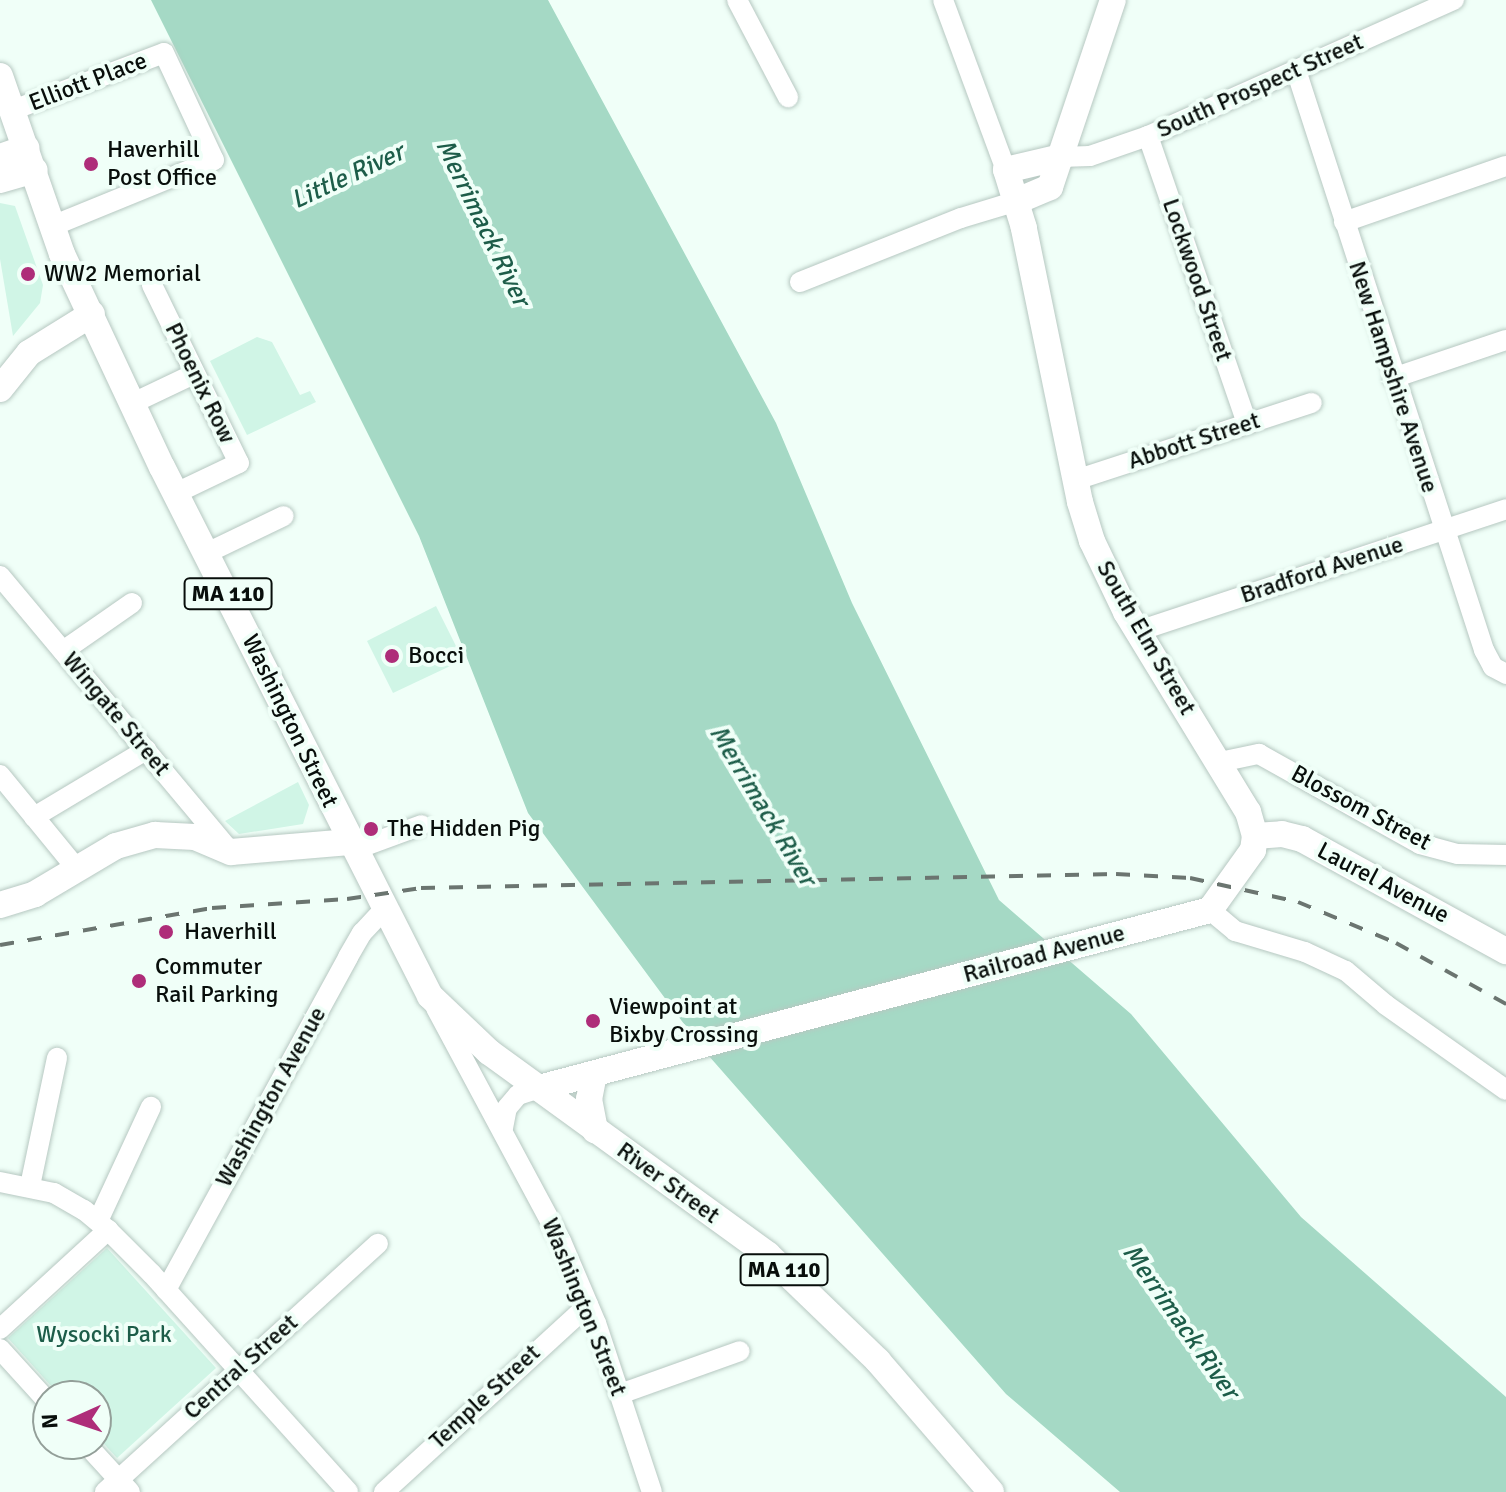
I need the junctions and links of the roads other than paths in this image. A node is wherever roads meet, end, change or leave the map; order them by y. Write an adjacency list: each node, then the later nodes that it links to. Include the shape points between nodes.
1 (737, 0): 7 (street)
2 (943, 0): 14 (street)
3 (1113, 0): 11 (main road)
4 (1454, 0): 5 (street, South Prospect Street)
5 (1296, 70): 9 (street, South Prospect Street); 17 (street, New Hampshire Avenue)
6 (0, 76): 8 (main road)
7 (788, 97)
8 (13, 110): 12 (main road); 18 (street, Elliott Place, via 164,53 214,160)
9 (1148, 136): 11 (street, South Prospect Street, via 1090,156); 28 (street, Lockwood Street)
10 (0, 157): 12 (main road)
11 (1061, 157): 14 (main road); 16 (main road, via 1050,187)
12 (31, 159): 15 (main road); 18 (main road, MA 110)
13 (1506, 166): 17 (street)
14 (1006, 170): 16 (main road, South Elm Street)
15 (0, 180)
16 (1017, 201): 19 (street); 29 (main road, South Elm Street)
17 (1344, 222): 24 (street, New Hampshire Avenue)
18 (52, 226): 21 (main road, MA 110)
19 (800, 282)
20 (152, 285): 23 (street, Phoenix Row)
21 (92, 314): 25 (main road, via 29,353); 26 (main road, Washington Street / MA 110)
22 (1506, 340): 24 (street)
23 (194, 374): 26 (street); 30 (street, Phoenix Row, via 239,463)
24 (1393, 378): 33 (street, New Hampshire Avenue)
25 (0, 389)
26 (133, 403): 30 (main road, Washington Street / MA 110)
27 (1312, 403): 28 (street, Abbott Street)
28 (1247, 424): 29 (street, Abbott Street)
29 (1076, 480): 37 (main road, South Elm Street, via 1092,541)
30 (176, 493): 34 (main road, Washington Street / MA 110)
31 (1506, 509): 33 (street, Bradford Avenue)
32 (284, 516): 34 (street)
33 (1443, 530): 37 (street, Bradford Avenue); 39 (street, New Hampshire Avenue, via 1484,650 1493,667)
34 (207, 553): 46 (main road, Washington Street / MA 110)
35 (0, 576): 38 (street, Wingate Street)
36 (132, 603): 38 (street)
37 (1138, 631): 41 (main road, South Elm Street)
38 (63, 651): 40 (street, Wingate Street)
39 (1506, 674)
40 (146, 750): 43 (street); 47 (street, Wingate Street)
41 (1220, 762): 45 (main road, South Elm Street); 48 (street, Blossom Street, via 1259,754 1428,847)
42 (0, 775): 43 (street)
43 (34, 817): 49 (street)
44 (422, 825): 46 (street)
45 (1255, 836): 52 (main road, via 1253,850); 53 (main road, Laurel Avenue, via 1302,839)
46 (352, 846): 47 (main road); 51 (main road, Washington Street / MA 110)
47 (231, 852): 49 (main road, via 195,837 155,835 116,846)
48 (1506, 855)
49 (77, 869): 50 (main road, via 35,894)
50 (0, 905)
51 (384, 909): 54 (main road, Washington Street / MA 110); 66 (street, Washington Avenue, via 348,957)
52 (1202, 912): 56 (main road, Railroad Avenue); 58 (street, via 1235,931 1346,971)
53 (1506, 951)
54 (430, 996): 57 (main road, Washington Street / MA 110, via 466,1033); 60 (street, Washington Street)
55 (57, 1058): 63 (street)
56 (596, 1074): 57 (main road, Railroad Avenue); 61 (main road, via 589,1101)
57 (539, 1088): 60 (street, via 516,1097 507,1108); 61 (main road, River Street / MA 110)
58 (1506, 1090)
59 (151, 1107): 64 (street)
60 (503, 1128): 67 (street, Washington Street)
61 (595, 1130): 79 (main road, River Street / MA 110, via 768,1255 878,1361)
62 (0, 1182): 63 (street)
63 (30, 1186): 64 (street, via 54,1193)
64 (103, 1225): 66 (street); 68 (street)
65 (378, 1244): 71 (street, Central Street)
66 (166, 1290): 71 (street)
67 (588, 1305): 73 (street, Washington Street); 78 (street, Temple Street)
68 (0, 1329)
69 (0, 1349): 72 (street)
70 (740, 1351): 73 (street)
71 (237, 1369): 75 (street, Central Street); 77 (street)
72 (32, 1384)
73 (620, 1394): 76 (street, Washington Street)
74 (98, 1460): 75 (street)
75 (118, 1488)
76 (646, 1489)
77 (348, 1492)
78 (384, 1492)
79 (991, 1492)

